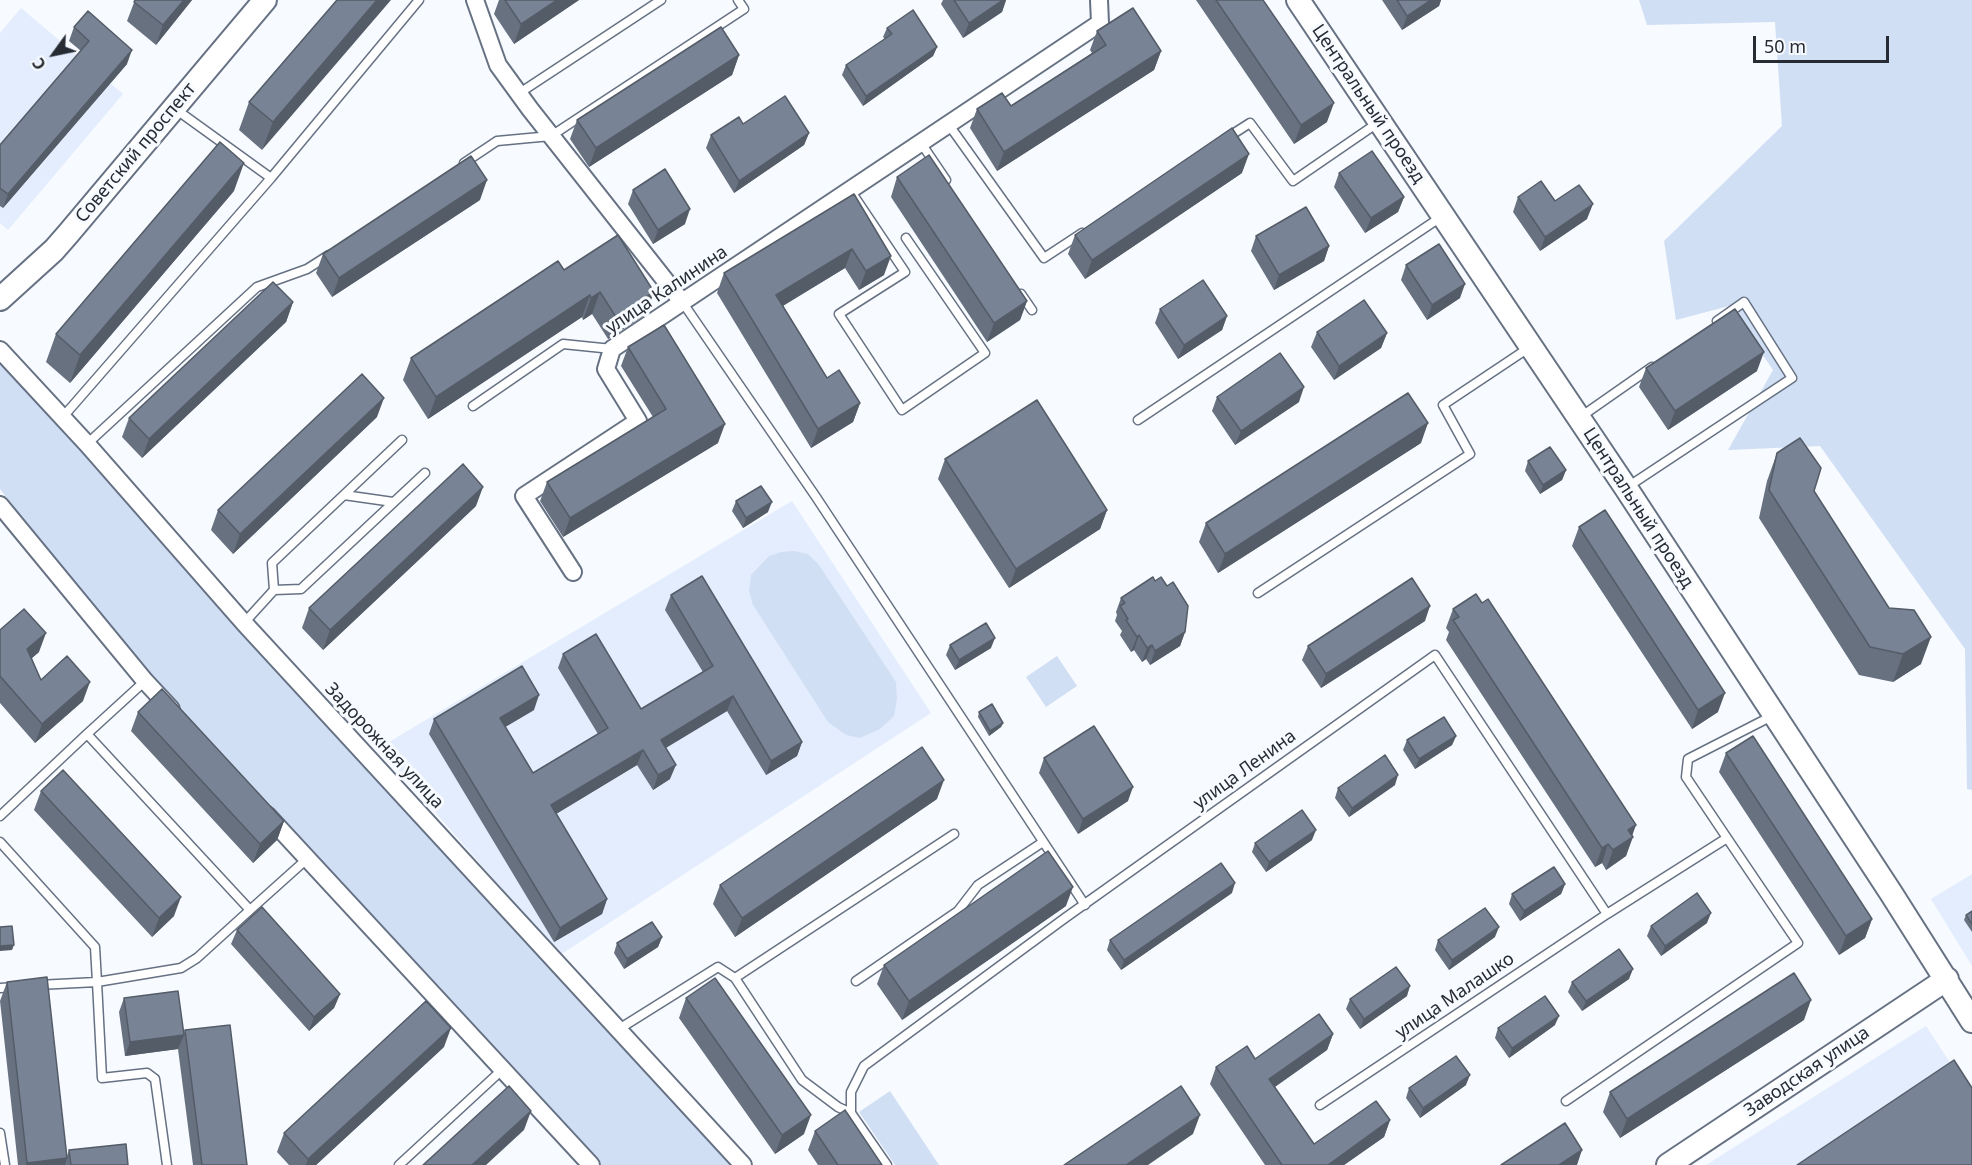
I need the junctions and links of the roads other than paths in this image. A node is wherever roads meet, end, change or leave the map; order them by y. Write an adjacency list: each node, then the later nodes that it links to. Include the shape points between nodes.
1 (265, 0): 9 (main road, Советский проспект)
2 (419, 0): 16 (lane)
3 (476, 0): 8 (street, via 498,65)
4 (661, 0): 8 (lane)
5 (738, 0): 12 (lane, via 744,9)
6 (1099, 0): 11 (street, улица Калинина, via 1100,23)
7 (1298, 0): 10 (main road, Центральный проезд)
8 (518, 94): 12 (street)
9 (174, 107): 16 (lane); 24 (main road, Советский проспект, via 54,250)
10 (1380, 122): 13 (lane, via 1293,181 1250,123); 19 (main road, Центральный проезд)
11 (948, 125): 14 (street, улица Калинина); 20 (lane, via 1044,258)
12 (551, 136): 15 (lane, via 496,141); 25 (street)
13 (1220, 142)
14 (921, 143): 17 (street, улица Калинина); 18 (lane)
15 (459, 167)
16 (271, 178): 33 (lane)
17 (851, 191): 21 (lane, via 905,272 839,314 902,410 985,353); 25 (street, улица Калинина)
18 (954, 192)
19 (1444, 216): 28 (main road, Центральный проезд); 35 (lane)
20 (1093, 226)
21 (906, 238)
22 (336, 250): 37 (lane, via 307,269 257,287)
23 (1019, 291): 26 (lane)
24 (0, 299)
25 (683, 303): 29 (street, улица Калинина); 56 (lane)
26 (1032, 310)
27 (1706, 329): 39 (lane, via 1744,302 1792,378)
28 (1531, 347): 34 (main road, Центральный проезд); 45 (lane, via 1443,405 1470,454)
29 (612, 349): 32 (lane, via 563,344); 43 (street, улица Калинина, via 606,369 638,421 524,496)
30 (0, 350): 33 (street, Задорожная улица)
31 (1658, 363): 34 (lane)
32 (473, 406)
33 (62, 418): 37 (street, Задорожная улица)
34 (1579, 418): 39 (main road, Центральный проезд)
35 (1138, 420)
36 (402, 440): 40 (lane)
37 (87, 444): 46 (street, Задорожная улица)
38 (424, 473): 41 (lane)
39 (1626, 488): 48 (main road, Центральный проезд)
40 (344, 495): 41 (lane); 44 (lane, via 272,563)
41 (393, 502): 44 (lane, via 301,590)
42 (0, 505): 47 (street)
43 (573, 572)
44 (274, 590): 46 (lane)
45 (1258, 593)
46 (244, 623): 69 (street, Задорожная улица)
47 (145, 681): 49 (street); 50 (lane)
48 (1773, 715): 54 (lane, via 1688,759 1686,777); 62 (main road, Центральный проезд)
49 (184, 723)
50 (87, 734): 52 (lane); 59 (lane)
51 (253, 799): 57 (street)
52 (0, 816)
53 (954, 834): 61 (lane)
54 (1727, 838): 60 (lane, улица Малашко); 71 (lane, via 1798,943)
55 (0, 842): 64 (lane, via 95,947)
56 (1043, 842): 58 (lane); 63 (lane, via 978,885 958,911)
57 (308, 858): 59 (lane); 70 (street)
58 (1085, 905): 60 (lane, улица Ленина, via 1435,655); 73 (lane, улица Ленина, via 864,1066 851,1092)
59 (250, 910): 64 (lane, via 181,968)
60 (1607, 914): 72 (lane, улица Малашко)
61 (735, 978): 69 (lane, via 718,967); 73 (lane, via 802,1080)
62 (1947, 979): 68 (main road, Центральный проезд); 81 (main road, Заводская улица)
63 (856, 981)
64 (97, 982): 66 (lane); 76 (lane, via 102,1078 147,1073 154,1079)
65 (22, 986): 67 (lane)
66 (32, 986)
67 (0, 987)
68 (1972, 1022)
69 (619, 1029): 79 (street, Задорожная улица)
70 (503, 1069): 77 (lane); 78 (street)
71 (1566, 1101)
72 (1320, 1105)
73 (851, 1113): 80 (lane)
74 (0, 1132): 75 (lane)
75 (5, 1165)
76 (167, 1165)
77 (399, 1165)
78 (591, 1165)
79 (743, 1165)
80 (886, 1165)
81 (1668, 1165)

